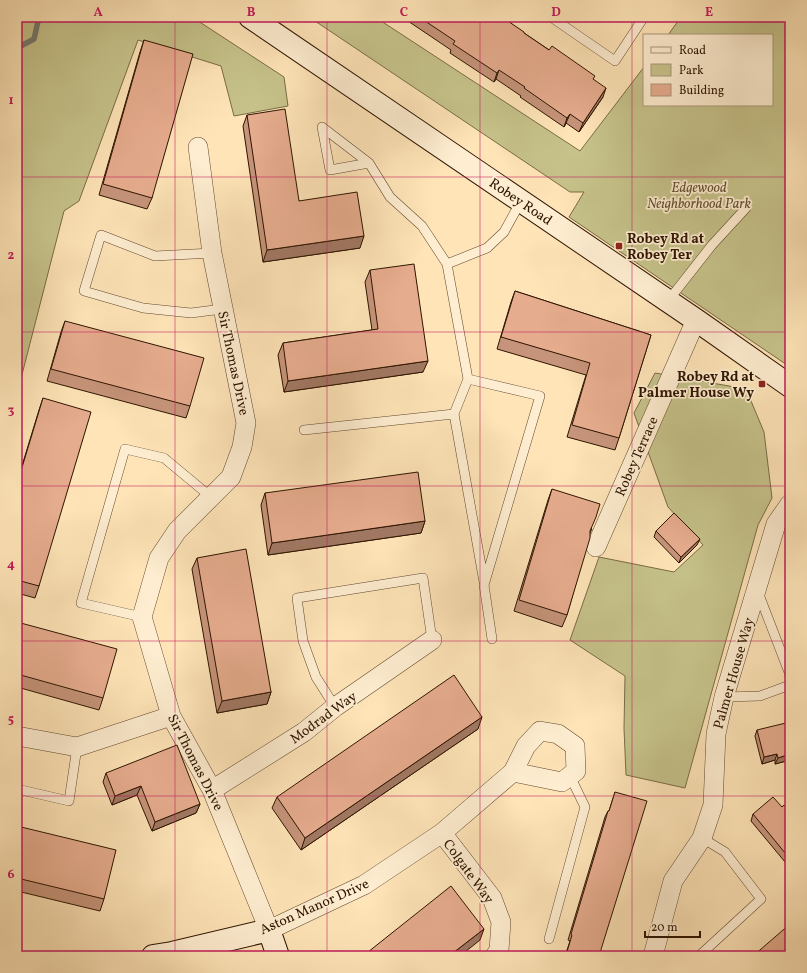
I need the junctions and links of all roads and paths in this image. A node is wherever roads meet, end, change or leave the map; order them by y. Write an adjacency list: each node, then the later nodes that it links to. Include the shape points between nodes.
1 (250, 17): 6 (street, Robey Road)
2 (551, 17): 3 (lane, via 615,61)
3 (644, 17)
4 (198, 147): 8 (street, Sir Thomas Drive)
5 (369, 163): 5 (lane, via 328,132 322,127 330,170); 9 (lane, via 390,197 422,226)
6 (521, 202): 9 (lane, via 504,232 487,248); 10 (street, Robey Road)
7 (746, 208): 10 (lane, via 712,245)
8 (212, 253): 11 (street, Sir Thomas Drive); 11 (lane, via 155,256 101,235 84,291 143,308 191,313)
9 (447, 264): 13 (lane)
10 (668, 301): 12 (street, Robey Road)
11 (222, 308): 17 (street, Sir Thomas Drive, via 246,423 242,447 231,477)
12 (696, 320): 14 (street, Robey Road); 19 (street, Robey Terrace)
13 (468, 379): 15 (lane); 20 (lane, via 540,396)
14 (790, 386)
15 (454, 414): 16 (lane); 20 (lane)
16 (304, 430)
17 (211, 497): 22 (street, Sir Thomas Drive, via 177,531 159,558); 22 (lane, via 164,458 125,449 80,603)
18 (790, 504): 21 (street, Palmer House Way, via 776,524)
19 (596, 547)
20 (484, 585): 23 (lane)
21 (757, 589): 25 (lane); 27 (street, Palmer House Way)
22 (142, 617): 29 (street, Sir Thomas Drive)
23 (492, 639)
24 (432, 640): 28 (street, Modrad Way); 28 (lane, via 423,578 297,598 303,641 310,663)
25 (790, 675)
26 (790, 685): 27 (lane, via 760,696)
27 (724, 697): 37 (street, Palmer House Way, via 716,734 713,805)
28 (335, 707): 35 (street, Modrad Way, via 304,732)
29 (171, 716): 31 (street); 35 (street, Sir Thomas Drive)
30 (17, 736): 31 (street)
31 (77, 747): 34 (lane, via 69,801)
32 (513, 772): 33 (street, via 562,782); 33 (street, Aston Manor Drive, via 526,746 540,731 558,734 575,746 576,771); 36 (street, Aston Manor Drive)
33 (570, 776): 39 (lane, via 585,807)
34 (17, 789)
35 (212, 790): 38 (street, Sir Thomas Drive)
36 (442, 833): 38 (street, Aston Manor Drive, via 364,885); 42 (street, Colgate Way, via 492,898 501,922 499,950)
37 (702, 838): 43 (street, Palmer House Way, via 673,881); 44 (lane, via 725,852 761,899)
38 (269, 930): 40 (street, Aston Manor Drive); 41 (street)
39 (549, 939)
40 (153, 956)
41 (278, 956)
42 (495, 956)
43 (653, 956)
44 (699, 956)

